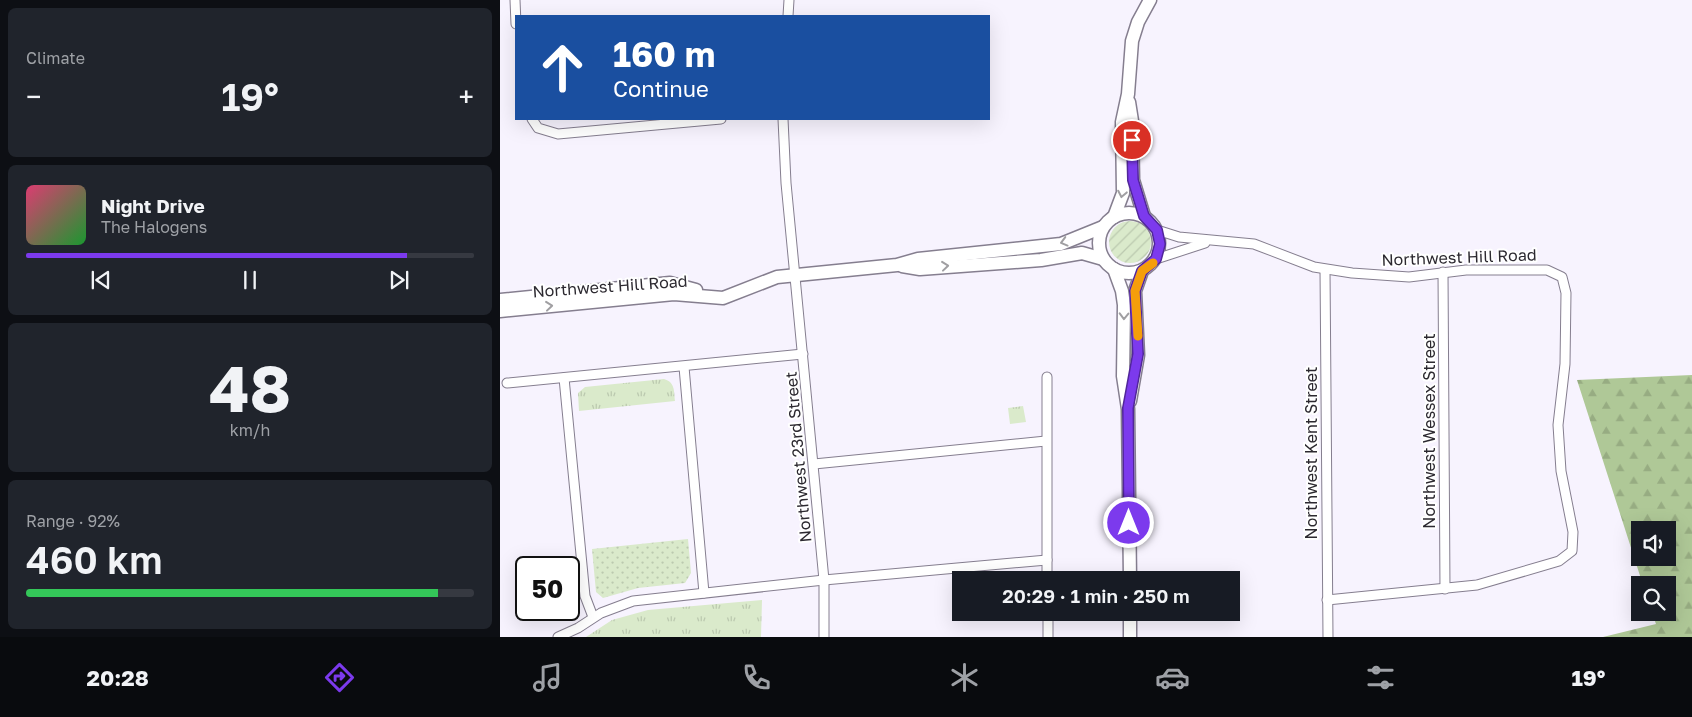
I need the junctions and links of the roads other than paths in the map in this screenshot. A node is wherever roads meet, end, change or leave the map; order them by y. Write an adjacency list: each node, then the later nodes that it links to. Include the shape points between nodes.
1 (515, 0): 4 (street)
2 (789, 0): 5 (street)
3 (1150, 0): 6 (main road, via 1132,41)
4 (516, 15)
5 (788, 15)
6 (1128, 94): 10 (main road, one-way to 10, via 1122,122 1123,193); 11 (main road, via 1133,180)
7 (533, 120): 8 (street, via 538,128 558,134)
8 (710, 120)
9 (783, 120): 22 (street, Northwest 23rd Street)
10 (1114, 216): 11 (main road, via 1129,212); 12 (main road)
11 (1144, 216): 13 (main road)
12 (1104, 227): 15 (main road, via 1099,243); 17 (main road, Northwest Hill Road, one-way to 17, via 1061,244 918,259)
13 (1157, 230): 14 (street, Northwest Hill Road); 16 (main road, via 1160,244)
14 (1211, 241): 16 (street, Northwest Hill Road); 19 (street, Northwest Hill Road, via 1254,244)
15 (1103, 259): 17 (main road, Northwest Hill Road, one-way to 15, via 920,269 1041,260 1082,253); 18 (main road)
16 (1156, 259): 20 (main road)
17 (897, 265): 22 (main road, Northwest Hill Road)
18 (1114, 269): 20 (main road, via 1128,274); 31 (main road, one-way to 31, via 1124,305 1123,376)
19 (1324, 270): 21 (street, Northwest Hill Road, via 1385,277); 40 (street, Northwest Kent Street)
20 (1142, 271): 31 (main road, via 1135,291 1138,354)
21 (1443, 272): 38 (street, Northwest Wessex Street); 38 (street, Northwest Hill Road, via 1547,270 1562,277 1566,293 1566,349 1558,435 1561,471 1573,532 1572,551 1559,561 1494,581)
22 (795, 275): 23 (main road, Northwest Hill Road, via 777,277); 26 (street, Northwest 23rd Street)
23 (723, 298): 24 (main road, Northwest Hill Road, via 670,283); 25 (main road, Northwest Hill Road, one-way to 23, via 674,294)
24 (500, 300)
25 (500, 311)
26 (803, 354): 27 (street); 33 (street, Northwest 23rd Street)
27 (684, 367): 29 (street); 39 (street)
28 (1047, 377): 32 (street)
29 (564, 378): 30 (street); 41 (street, via 585,596)
30 (507, 383)
31 (1128, 408): 36 (main road)
32 (1046, 441): 33 (street); 34 (street)
33 (814, 464): 37 (street, Northwest 23rd Street)
34 (1047, 560): 35 (street); 37 (street)
35 (1047, 571)
36 (1130, 571)
37 (824, 580): 39 (street); 45 (street, Northwest 23rd Street)
38 (1445, 589): 40 (street)
39 (704, 593): 41 (street, via 633,601)
40 (1327, 600): 48 (street, Northwest Kent Street)
41 (593, 617): 44 (street)
42 (1048, 621): 46 (street)
43 (1130, 621): 47 (main road)
44 (558, 637)
45 (824, 637)
46 (1048, 637)
47 (1130, 637)
48 (1328, 637)

